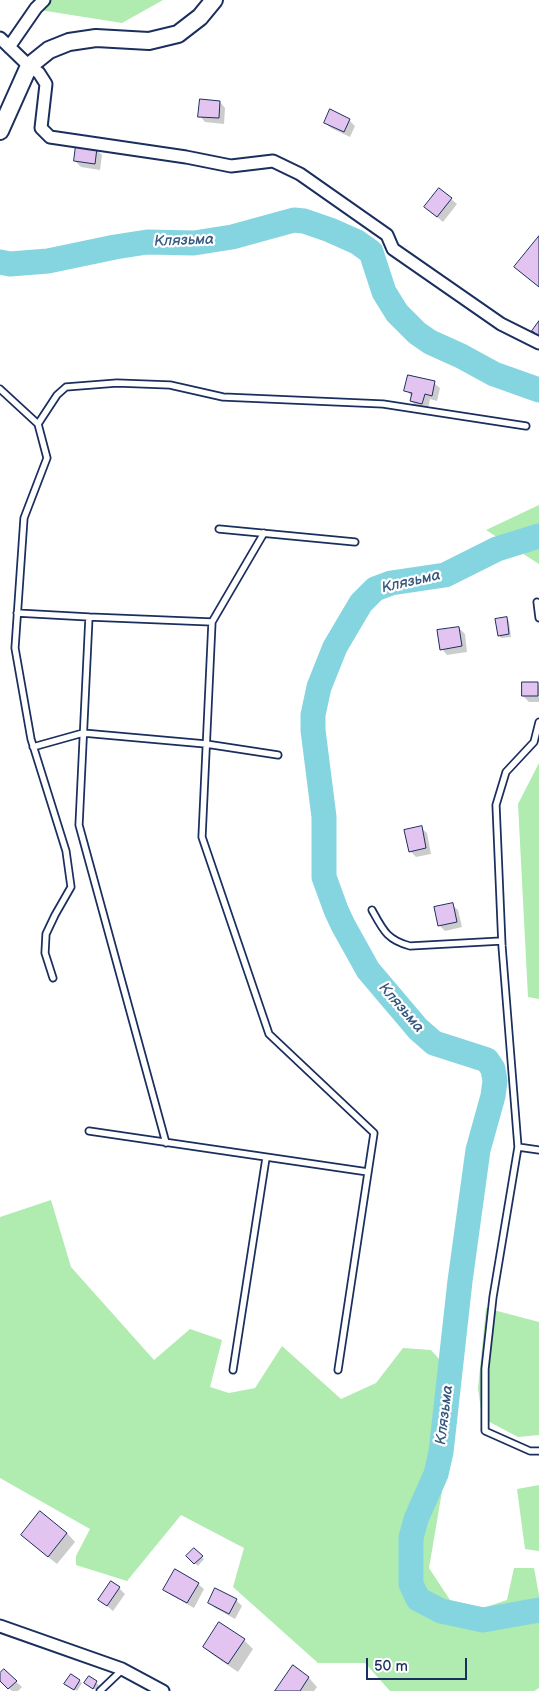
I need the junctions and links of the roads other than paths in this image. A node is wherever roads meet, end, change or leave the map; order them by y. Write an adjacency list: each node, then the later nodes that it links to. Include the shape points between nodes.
1 (44, 0): 4 (street)
2 (214, 0): 5 (street, via 200,17 178,34 149,41 96,38 69,42 49,50)
3 (0, 38): 4 (street)
4 (9, 47): 5 (street)
5 (29, 66): 6 (street); 7 (street, via 40,73 46,84 41,128 50,137 231,166 273,160 300,174 387,235 393,249 501,324)
6 (0, 131)
7 (539, 343)
8 (0, 389): 9 (lane)
9 (38, 424): 10 (lane, via 66,387 117,382 170,386 223,397 383,404); 15 (lane, via 47,458 24,518)
10 (526, 426)
11 (219, 529): 12 (lane)
12 (264, 533): 13 (lane); 18 (lane)
13 (355, 542)
14 (537, 602): 17 (lane)
15 (17, 613): 16 (lane); 22 (lane, via 15,648)
16 (89, 617): 18 (lane); 20 (lane)
17 (539, 618)
18 (212, 622): 21 (lane)
19 (539, 722): 25 (lane, via 534,742 506,772 496,805)
20 (84, 733): 21 (lane); 22 (lane); 28 (lane, via 79,825)
21 (206, 744): 23 (lane); 32 (lane, via 202,837 269,1034 374,1133)
22 (33, 747): 26 (lane, via 66,851 71,887 46,934 45,953)
23 (278, 755)
24 (372, 910): 25 (lane, via 385,932 397,943 410,946)
25 (502, 941): 29 (lane)
26 (53, 978)
27 (89, 1131): 28 (lane)
28 (166, 1143): 31 (lane)
29 (518, 1147): 30 (lane); 35 (lane, via 493,1297 485,1369 485,1430 530,1451)
30 (539, 1150)
31 (266, 1158): 32 (lane); 33 (lane)
32 (368, 1172): 34 (lane)
33 (233, 1370)
34 (338, 1370)
35 (539, 1451)
36 (0, 1626): 37 (street)
37 (122, 1670): 38 (lane); 39 (street)
38 (100, 1691)
39 (163, 1691)

